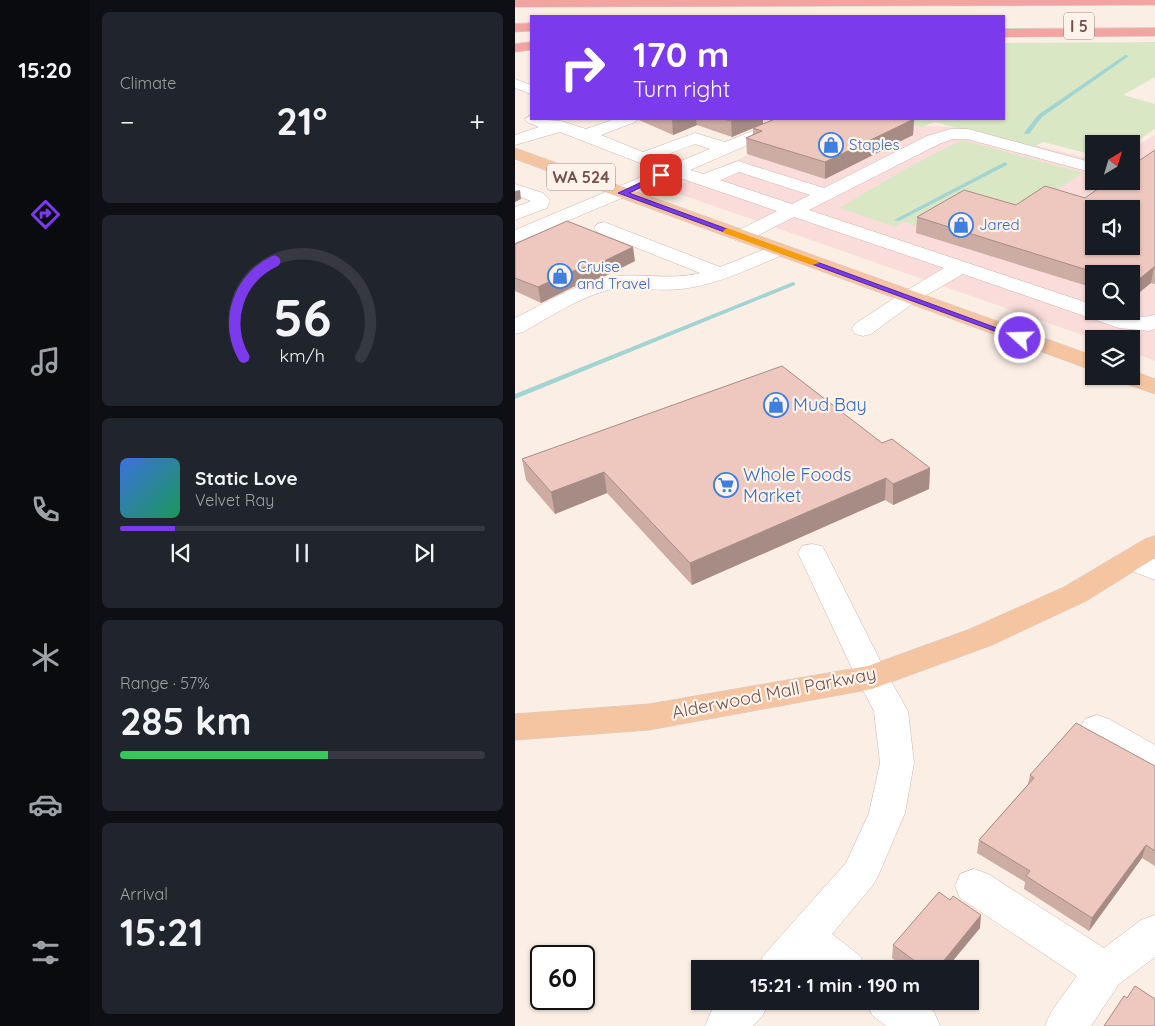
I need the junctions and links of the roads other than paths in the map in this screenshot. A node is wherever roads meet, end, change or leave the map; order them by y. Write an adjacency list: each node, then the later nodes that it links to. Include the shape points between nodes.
1 (1155, 1): 3 (highway, I 5)
2 (515, 3): 3 (highway, I 5)
3 (637, 3): 4 (highway)
4 (631, 15)
5 (1155, 25): 6 (highway, I 5)
6 (1005, 26)
7 (515, 27): 8 (highway)
8 (530, 27)
9 (1155, 32): 10 (highway)
10 (1005, 33)
11 (530, 46): 12 (highway)
12 (515, 48)
13 (515, 83): 14 (street)
14 (530, 90)
15 (535, 120): 18 (street)
16 (623, 120): 19 (street)
17 (768, 120): 21 (street, via 782,124)
18 (559, 127): 19 (street); 20 (street)
19 (583, 127): 23 (street)
20 (515, 140)
21 (725, 148): 23 (street, via 695,138); 25 (street)
22 (515, 153): 28 (main road, WA 524)
23 (643, 158): 25 (street)
24 (1085, 166): 29 (street, via 969,134 951,134)
25 (673, 170): 26 (street); 28 (street)
26 (705, 180): 29 (street, via 738,166); 30 (street)
27 (515, 189): 31 (street, via 541,201)
28 (622, 193): 33 (main road, WA 524); 34 (street)
29 (826, 194): 30 (street)
30 (795, 210): 33 (street); 36 (street)
31 (515, 214)
32 (604, 228): 37 (street)
33 (742, 236): 35 (main road, WA 524)
34 (515, 237)
35 (778, 250): 37 (street); 38 (main road, WA 524)
36 (961, 267): 38 (street); 39 (street, via 1127,323)
37 (719, 274): 40 (street, via 678,284 602,286)
38 (909, 297): 41 (street); 42 (main road, WA 524)
39 (1155, 322)
40 (515, 327)
41 (863, 329)
42 (1085, 361)
43 (1140, 381): 44 (main road)
44 (1155, 387)
45 (812, 553): 47 (street)
46 (1147, 558): 47 (main road, Alderwood Mall Parkway, via 981,636)
47 (872, 677): 48 (main road, Alderwood Mall Parkway, via 649,717); 53 (street, via 891,711 897,763 887,813 861,874)
48 (515, 727)
49 (1097, 728): 50 (street)
50 (1155, 760)
51 (974, 886): 56 (street)
52 (1155, 933): 56 (street)
53 (805, 937): 54 (street); 55 (street)
54 (785, 960)
55 (834, 960)
56 (1105, 971): 61 (street)
57 (740, 1010): 59 (street)
58 (899, 1010): 60 (street)
59 (726, 1026)
60 (919, 1026)
61 (1065, 1026)

